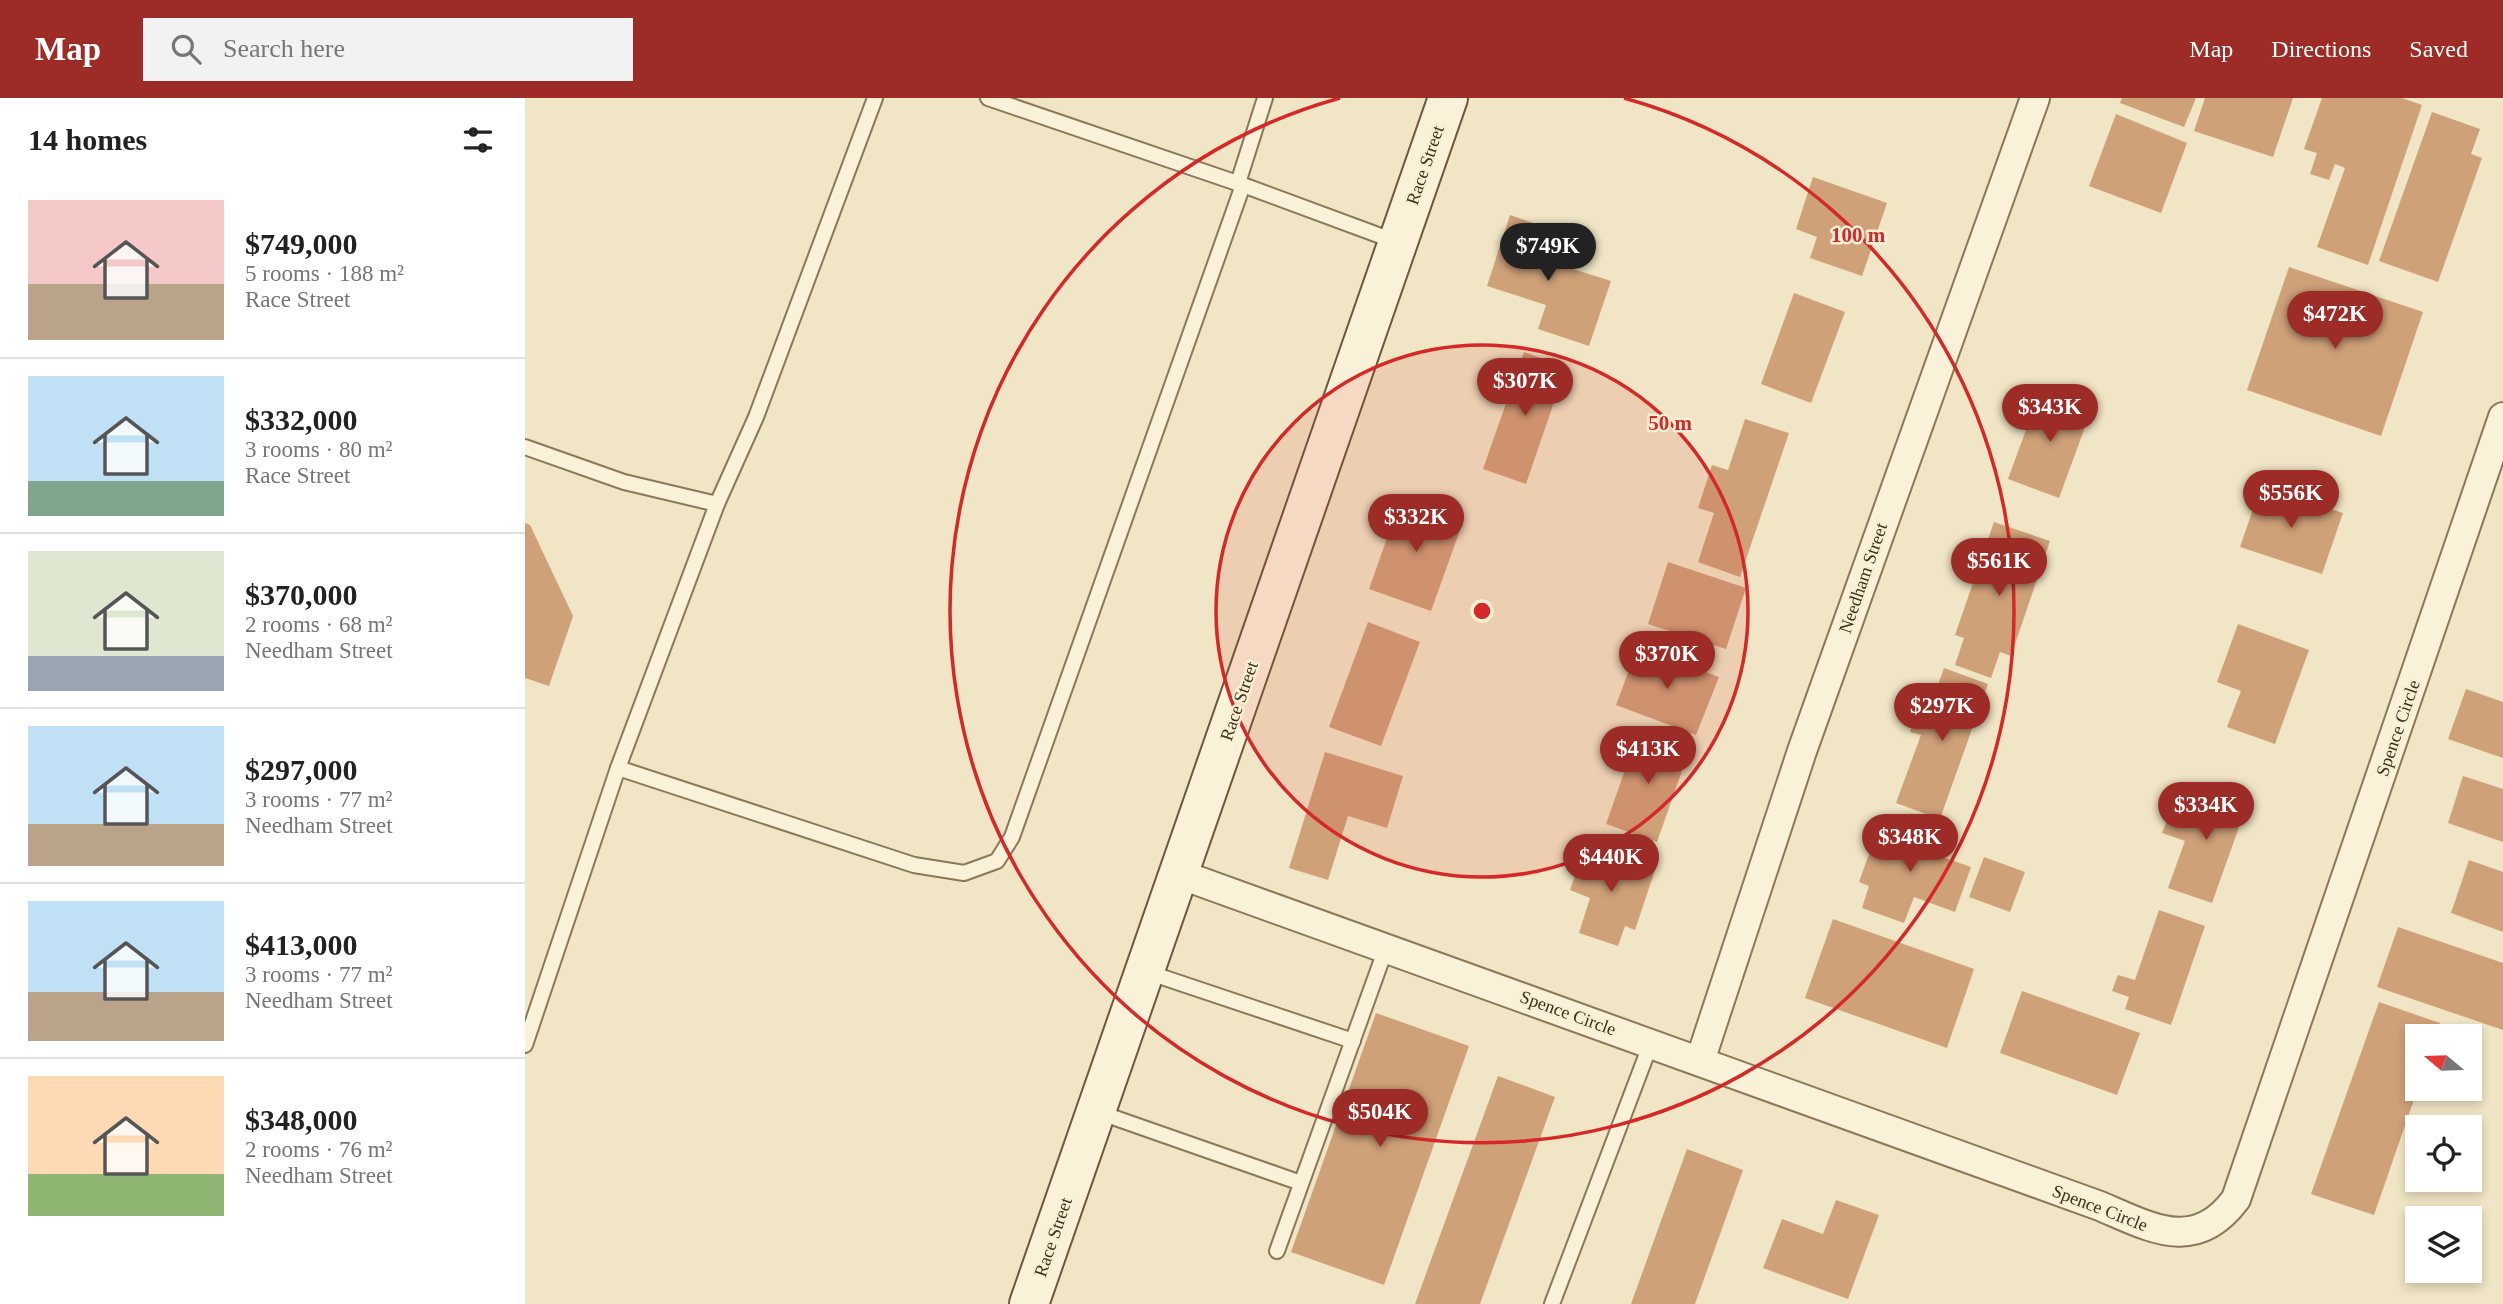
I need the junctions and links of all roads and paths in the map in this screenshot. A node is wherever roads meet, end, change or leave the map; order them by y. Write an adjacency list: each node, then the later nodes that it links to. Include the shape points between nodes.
1 (875, 98): 10 (lane, via 757,417)
2 (988, 98): 6 (lane)
3 (1265, 98): 6 (lane)
4 (1448, 98): 7 (street, Race Street)
5 (2035, 98): 18 (street, Needham Street, via 1802,751)
6 (1240, 184): 7 (lane); 11 (lane, via 1012,837 997,862 964,873 914,865)
7 (1398, 243): 12 (street, Race Street)
8 (2503, 417): 18 (street, Spence Circle, via 2236,1199 2222,1217 2196,1232 2158,1230)
9 (525, 447): 10 (lane, via 624,482)
10 (717, 504): 11 (lane)
11 (618, 768): 17 (lane)
12 (1179, 874): 13 (street, Spence Circle); 14 (street, Race Street)
13 (1386, 948): 15 (lane); 16 (street, Spence Circle)
14 (1145, 971): 15 (lane); 19 (street, Race Street)
15 (1353, 1041): 20 (lane)
16 (1651, 1043): 18 (street, Spence Circle); 23 (lane)
17 (525, 1045)
18 (1700, 1061)
19 (1096, 1112): 20 (lane); 22 (street, Race Street)
20 (1301, 1183): 21 (lane)
21 (1277, 1251)
22 (1029, 1304)
23 (1552, 1304)

